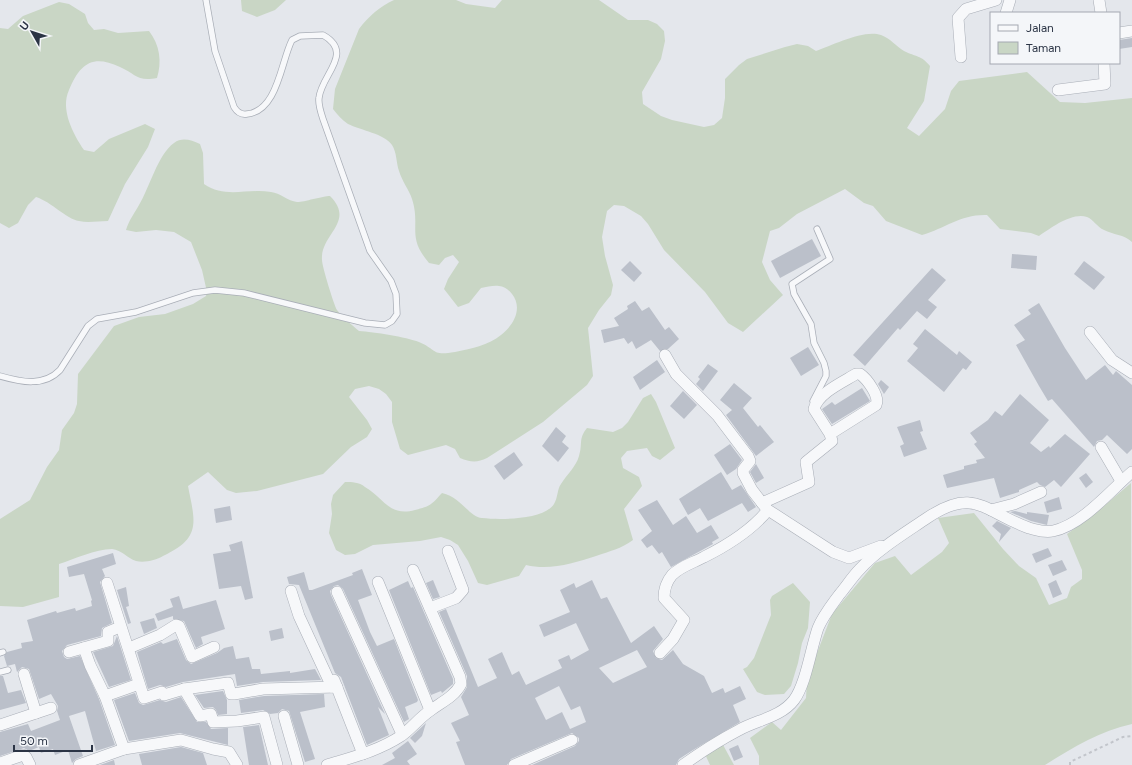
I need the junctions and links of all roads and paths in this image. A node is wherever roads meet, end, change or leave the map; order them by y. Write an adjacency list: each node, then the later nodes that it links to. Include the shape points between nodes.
1 (206, 0): 16 (lane, via 215,51 234,107 241,114 253,112 269,98 281,77 292,40 300,36 323,35 334,44 337,56 318,99 370,251 391,281 396,294 397,314 392,321 379,325 349,320 244,293 215,290 193,293 136,312 94,320 60,370 42,382)
2 (996, 0): 9 (street, via 962,12 958,18)
3 (1010, 0): 5 (street)
4 (1099, 0): 6 (street)
5 (1006, 12)
6 (1101, 12)
7 (1132, 31): 8 (street)
8 (1120, 33)
9 (961, 57)
10 (1104, 64): 11 (street, via 1105,84)
11 (1058, 90)
12 (817, 229): 17 (lane, via 830,259 792,284 794,294 811,324 814,343 826,371 813,401)
13 (1090, 332): 15 (street, via 1112,360)
14 (665, 355): 23 (street, via 676,374 717,415 748,456 750,461 743,473)
15 (1132, 373)
16 (0, 376)
17 (814, 409): 18 (street); 18 (street, via 818,400 856,374 863,377 874,393 877,398 876,405)
18 (830, 434): 23 (street, via 831,444 806,462 809,482)
19 (1101, 447): 21 (street)
20 (1132, 472): 21 (street)
21 (1121, 481): 24 (street, via 1094,507 1053,531 1040,531 1028,527)
22 (1041, 492): 24 (street, via 1014,504)
23 (765, 506): 25 (street, via 833,552 849,558); 38 (street, via 757,524 672,576 664,592 664,598 684,620 673,639)
24 (991, 510): 25 (street, via 967,502 958,504 928,518)
25 (894, 540): 65 (street, via 860,568 826,612 795,699 780,712 740,730)
26 (448, 551): 32 (street, via 463,590 456,598)
27 (413, 570): 32 (street)
28 (378, 582): 48 (street)
29 (107, 583): 33 (street)
30 (291, 591): 44 (street, via 301,622)
31 (337, 592): 52 (street)
32 (430, 608): 48 (street, via 461,684 455,693)
33 (120, 627): 35 (street, via 108,632 108,641); 36 (street)
34 (214, 647): 36 (street, via 192,657 179,626 176,625 160,636)
35 (84, 648): 37 (street); 46 (street)
36 (129, 648): 43 (street)
37 (69, 652)
38 (660, 653)
39 (326, 661): 44 (street)
40 (8, 670): 41 (lane)
41 (0, 672)
42 (24, 674): 49 (street)
43 (139, 684): 45 (street, via 144,698); 46 (street)
44 (334, 687): 45 (street, via 263,689 234,694 231,694 228,683); 56 (street)
45 (184, 689): 61 (street, via 200,716 211,714 213,722 264,717)
46 (105, 696): 55 (street)
47 (51, 708): 49 (street)
48 (430, 710): 52 (street)
49 (36, 712): 51 (street)
50 (284, 716): 62 (street)
51 (0, 725)
52 (402, 734): 56 (street)
53 (1132, 736): 66 (path, via 1123,737 1070,762)
54 (572, 740): 64 (street)
55 (124, 749): 59 (street); 60 (street, via 182,740 229,752)
56 (363, 754): 63 (street)
57 (0, 763): 58 (street, via 23,755)
58 (30, 765)
59 (79, 765)
60 (237, 765)
61 (277, 765)
62 (298, 765)
63 (327, 765)
64 (514, 765)
65 (683, 765)
66 (1070, 765)

